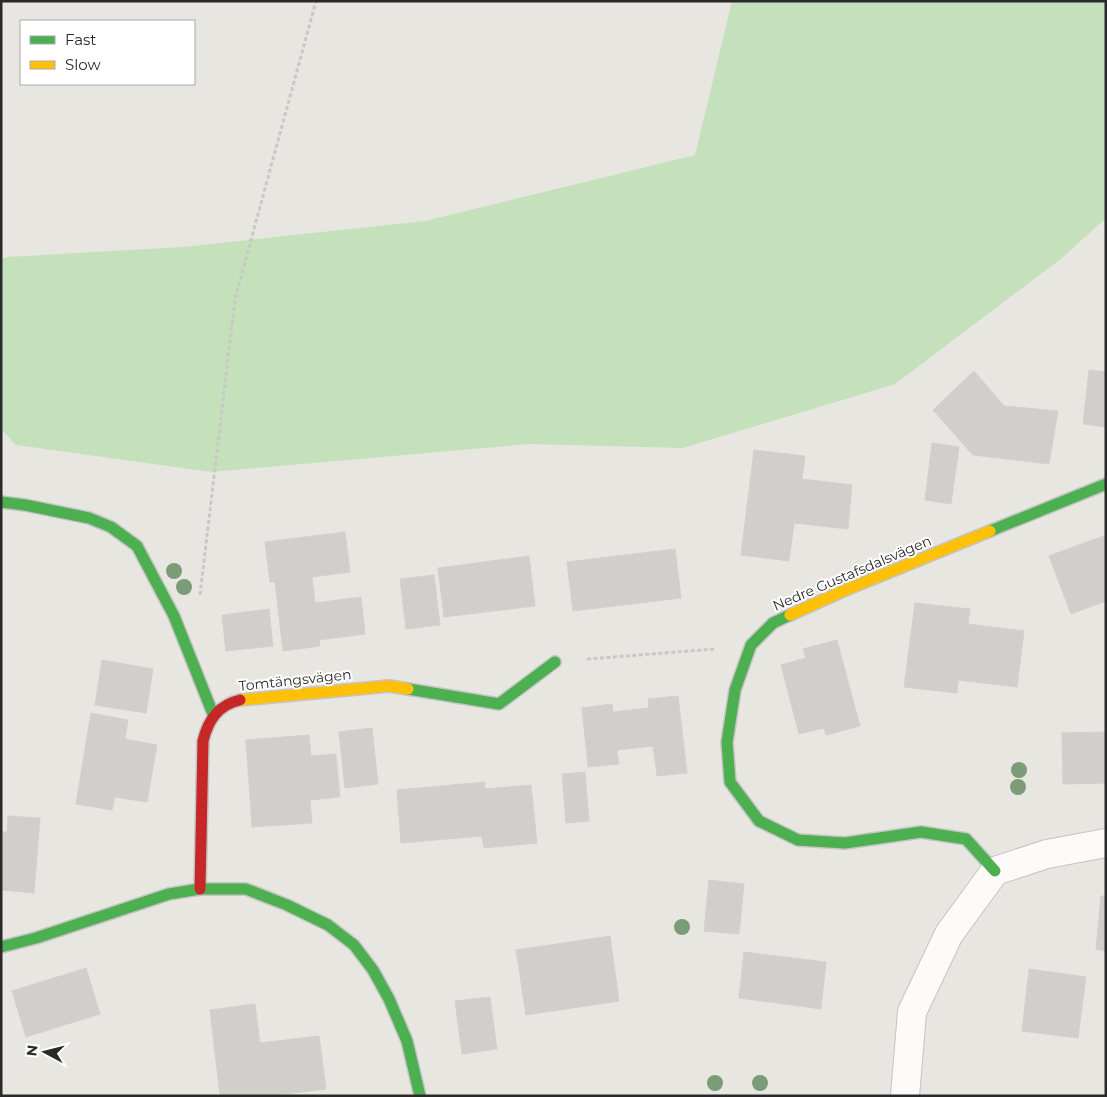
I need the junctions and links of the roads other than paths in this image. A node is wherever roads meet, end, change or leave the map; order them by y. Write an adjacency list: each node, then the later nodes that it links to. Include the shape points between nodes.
1 (1106, 484): 6 (street, Nedre Gustafsdalsvägen, via 773,623 750,645 735,690 727,742 730,782 759,821 798,840 845,843 921,832 966,839)
2 (1, 502): 4 (street, via 89,518 111,526 138,546 174,616)
3 (555, 662): 4 (street, Tomtängsvägen, via 500,704 389,686 238,700)
4 (213, 714): 7 (street, via 203,741)
5 (1106, 842): 6 (street, via 1047,854)
6 (995, 871): 10 (street, via 949,934 912,1012)
7 (200, 889): 8 (street, via 169,894); 9 (street, via 246,889 328,925 354,944 389,999 407,1041)
8 (1, 947)
9 (420, 1096)
10 (905, 1096)

